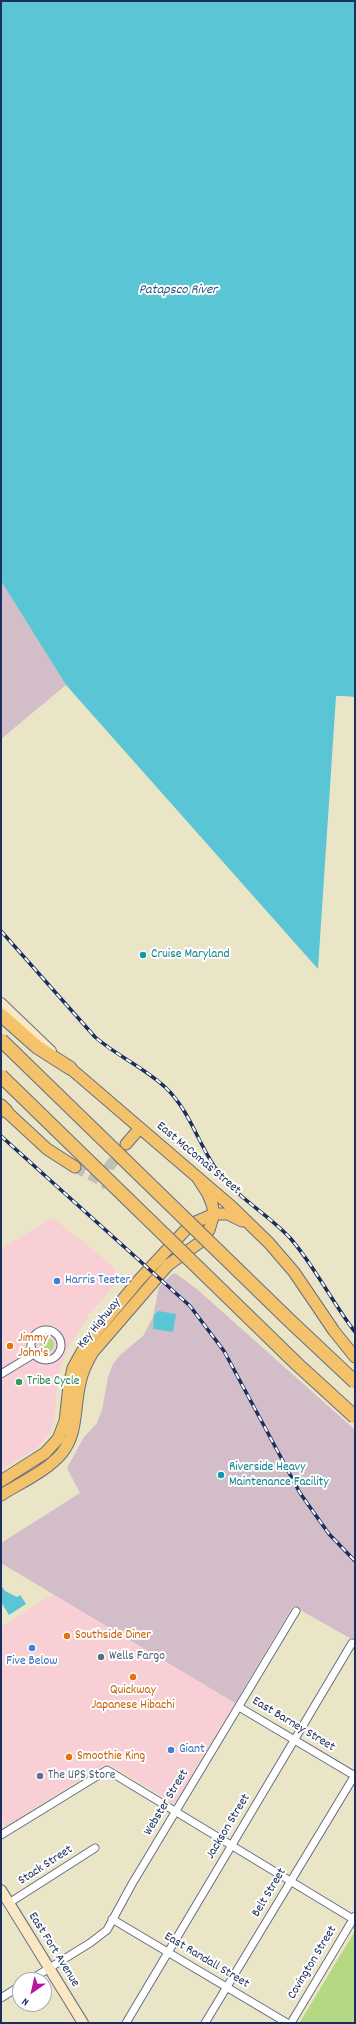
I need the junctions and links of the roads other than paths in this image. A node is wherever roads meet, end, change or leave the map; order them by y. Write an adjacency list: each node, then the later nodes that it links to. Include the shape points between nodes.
1 (1, 1003): 4 (street, East McComas Street)
2 (1, 1015): 4 (highway, via 37,1048)
3 (1, 1040): 16 (highway, bridge)
4 (70, 1068): 7 (main road, East McComas Street)
5 (1, 1076): 17 (highway, bridge, via 297,1364)
6 (3, 1108): 9 (main road, via 47,1149)
7 (140, 1128): 8 (main road); 10 (main road, East McComas Street)
8 (126, 1144)
9 (75, 1167)
10 (197, 1177): 11 (main road, via 208,1194); 12 (main road, East McComas Street, via 232,1206)
11 (214, 1214): 12 (main road, Key Highway, via 232,1216); 18 (main road, Key Highway, via 195,1221 185,1229 88,1341 73,1368 63,1429 52,1447); 19 (main road, Key Highway, via 203,1239 168,1265 93,1352 82,1375 71,1439 61,1454 48,1466)
12 (254, 1229): 14 (main road, East McComas Street, via 278,1251)
13 (34, 1354): 13 (street, via 44,1360 55,1357 61,1350 60,1338 49,1330 40,1332 32,1341); 15 (street)
14 (355, 1357)
15 (1, 1374)
16 (355, 1382)
17 (355, 1417)
18 (1, 1481)
19 (1, 1495)
20 (296, 1611): 22 (street, Webster Street)
21 (352, 1643): 23 (street, Jackson Street)
22 (238, 1706): 23 (street, East Barney Street); 25 (street, Webster Street)
23 (295, 1740): 24 (street, East Barney Street); 27 (street, Jackson Street)
24 (355, 1775): 29 (street, Belt Street)
25 (176, 1811): 26 (street, via 107,1770); 27 (street); 33 (street, Webster Street)
26 (1, 1835)
27 (232, 1846): 29 (street); 34 (street, Jackson Street)
28 (95, 1848): 31 (street, Stack Street)
29 (291, 1881): 32 (street); 37 (street, Belt Street)
30 (1, 1890): 31 (street, East Fort Avenue)
31 (9, 1903): 35 (street, East Fort Avenue)
32 (354, 1917): 44 (street, Covington Street)
33 (112, 1919): 34 (street, East Randall Street); 35 (street, Webster Street, via 107,1930)
34 (168, 1952): 37 (street, East Randall Street); 41 (street, Jackson Street)
35 (49, 1968): 36 (street, Webster Street); 40 (street, East Fort Avenue)
36 (43, 1972)
37 (227, 1987): 42 (street, Belt Street); 43 (street, East Randall Street)
38 (12, 1991): 39 (street)
39 (1, 1998)
40 (83, 2023)
41 (126, 2023)
42 (205, 2023)
43 (287, 2023)
44 (291, 2023)

